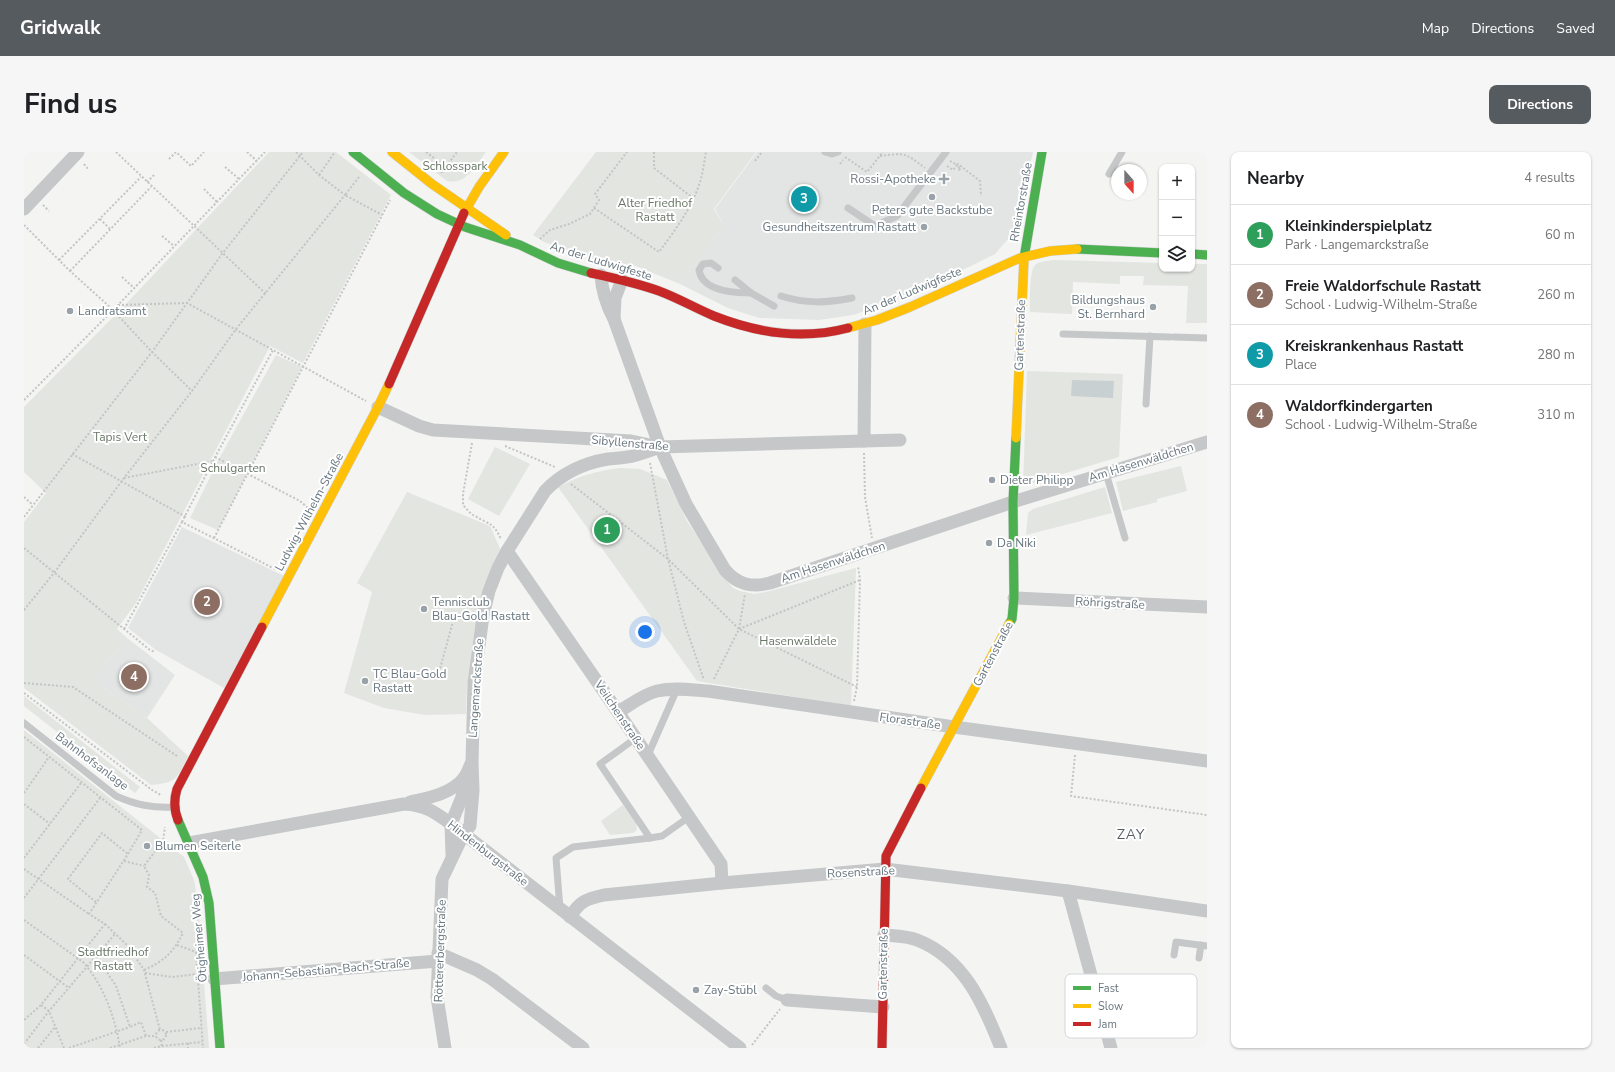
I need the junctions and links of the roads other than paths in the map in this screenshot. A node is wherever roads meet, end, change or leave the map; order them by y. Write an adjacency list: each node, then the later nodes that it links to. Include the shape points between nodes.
1 (78, 152): 13 (street)
2 (353, 152): 14 (street, An der Ludwigfeste, via 416,202)
3 (392, 152): 11 (street, An der Ludwigfeste)
4 (504, 152): 11 (street, Ludwig-Wilhelm-Straße)
5 (825, 152): 6 (lane)
6 (838, 152)
7 (1042, 152): 19 (street, Rheintorstraße)
8 (1122, 152): 10 (lane)
9 (944, 154): 12 (lane, via 897,216 875,226)
10 (1109, 174)
11 (466, 207): 14 (street, Ludwig-Wilhelm-Straße); 15 (street, An der Ludwigfeste)
12 (848, 208)
13 (24, 209)
14 (460, 225): 15 (street, An der Ludwigfeste); 34 (street, Ludwig-Wilhelm-Straße)
15 (516, 244): 21 (street, An der Ludwigfeste, via 559,263)
16 (1159, 253): 19 (street, An der Ludwigfeste, via 1050,250)
17 (1195, 254): 18 (street)
18 (1207, 255)
19 (1024, 256): 29 (street, An der Ludwigfeste, via 887,317); 40 (street, Gartenstraße)
20 (718, 268): 24 (lane, via 711,263 702,264 699,270 701,277 708,284 725,291)
21 (601, 275): 22 (street, An der Ludwigfeste); 28 (street, via 606,304)
22 (622, 280): 28 (street, via 615,298); 29 (street, An der Ludwigfeste, via 653,289 745,328 798,335 818,334)
23 (735, 280): 24 (lane)
24 (751, 293): 27 (lane)
25 (781, 296): 26 (lane, via 799,302)
26 (852, 298)
27 (774, 306)
28 (614, 319): 38 (street)
29 (865, 324): 36 (street)
30 (1063, 334): 31 (lane)
31 (1150, 336): 32 (lane); 33 (lane)
32 (1207, 338)
33 (1146, 404)
34 (378, 407): 38 (street, Sibyllenstraße, via 433,430 631,441); 55 (street, Ludwig-Wilhelm-Straße, via 177,789)
35 (900, 440): 36 (street, Sibyllenstraße)
36 (864, 441): 38 (street, Sibyllenstraße)
37 (1207, 442): 39 (street, Am Hasenwäldchen)
38 (654, 449): 40 (street, Am Hasenwäldchen, via 725,570 731,577 746,585 770,583); 42 (street, Langemarckstraße, via 632,457 607,459 564,474 545,491)
39 (1106, 473): 40 (street, Am Hasenwäldchen); 41 (lane)
40 (1013, 502): 43 (street, Gartenstraße)
41 (1125, 538)
42 (507, 551): 46 (street, Veilchenstraße); 52 (street, Langemarckstraße, via 489,591 477,647)
43 (1014, 598): 44 (street, Röhrigstraße); 48 (street, Gartenstraße, via 1010,624)
44 (1207, 607)
45 (678, 689): 46 (street, Florastraße, via 657,691); 48 (street, Florastraße, via 708,691); 50 (lane)
46 (618, 712): 49 (street, Veilchenstraße)
47 (24, 723): 55 (lane, Bahnhofsanlage, via 116,796 133,804)
48 (954, 727): 51 (street, Florastraße); 62 (street, Gartenstraße, via 891,844 886,856)
49 (636, 738): 50 (street, Veilchenstraße); 59 (lane, via 600,764)
50 (648, 755): 56 (street, Veilchenstraße)
51 (1207, 762)
52 (472, 763): 53 (street, Langemarckstraße); 58 (street, Langemarckstraße, via 470,826)
53 (464, 778): 54 (street, Langemarckstraße, via 453,788 436,796); 57 (street, Langemarckstraße, via 462,797)
54 (404, 804): 57 (street, Hindenburgstraße, via 429,808); 60 (street, Hindenburgstraße)
55 (171, 807): 60 (street, Ötigheimer Weg)
56 (689, 817): 59 (lane, via 662,836); 63 (street, Veilchenstraße, via 721,864)
57 (451, 824): 58 (street, Hindenburgstraße); 61 (street, Röttererbergstraße)
58 (464, 833): 61 (street, Röttererbergstraße); 66 (street, Hindenburgstraße)
59 (650, 838): 66 (lane, via 573,847 556,858)
60 (189, 843): 73 (street, Ötigheimer Weg, via 208,895)
61 (452, 856): 70 (street, Röttererbergstraße, via 442,879)
62 (885, 869): 63 (street, Rosenstraße); 64 (street, Rosenstraße); 67 (street, Gartenstraße)
63 (722, 882): 66 (street, Rosenstraße, via 588,898)
64 (1068, 892): 65 (street, Rosenstraße); 72 (street)
65 (1207, 911)
66 (565, 913): 81 (street, Hindenburgstraße)
67 (884, 935): 76 (street, Gartenstraße); 83 (street, via 916,940 929,945 952,962 976,993)
68 (1204, 945): 69 (lane, via 1176,942); 71 (lane)
69 (1174, 955)
70 (438, 957): 73 (street, Johann-Sebastian-Bach-Straße); 79 (street, Röttererbergstraße, via 437,997); 80 (street, Johann-Sebastian-Bach-Straße, via 477,970 492,979)
71 (1200, 958)
72 (1091, 974)
73 (214, 979): 78 (street, Ötigheimer Weg)
74 (766, 988): 75 (lane)
75 (787, 1000): 76 (street, Gartenstraße)
76 (883, 1007): 82 (street, Gartenstraße)
77 (1108, 1038): 84 (street)
78 (220, 1048)
79 (445, 1048)
80 (583, 1048)
81 (740, 1048)
82 (882, 1048)
83 (1001, 1048)
84 (1111, 1048)

